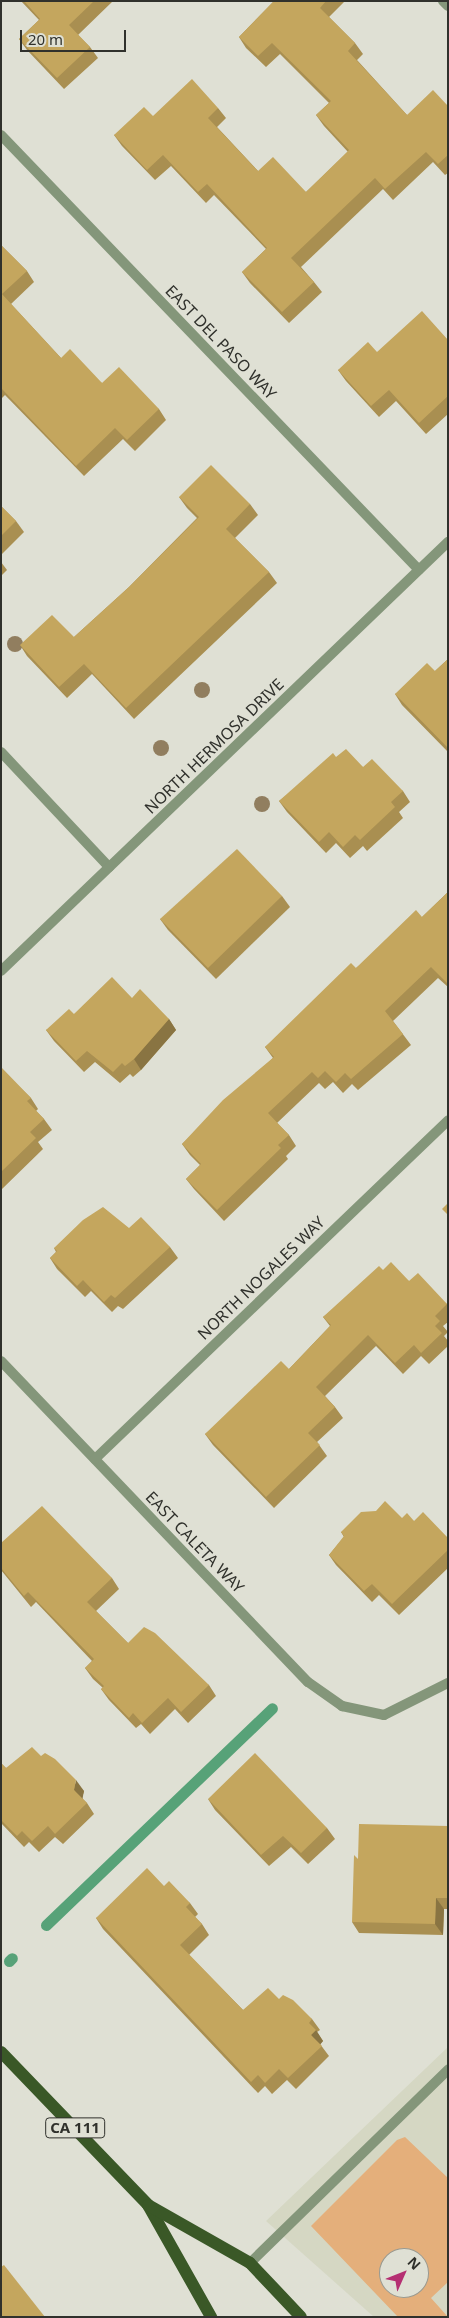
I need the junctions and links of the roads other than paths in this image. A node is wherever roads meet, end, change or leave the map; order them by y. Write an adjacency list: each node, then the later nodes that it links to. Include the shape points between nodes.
1 (443, 1): 2 (street)
2 (448, 6)
3 (1, 135): 5 (street, EAST DEL PASO WAY)
4 (448, 542): 5 (street, NORTH HERMOSA DRIVE)
5 (419, 570): 7 (street, NORTH HERMOSA DRIVE)
6 (1, 752): 7 (street)
7 (109, 868): 8 (street, NORTH HERMOSA DRIVE)
8 (1, 971)
9 (448, 1120): 11 (street, NORTH NOGALES WAY)
10 (1, 1361): 11 (street, EAST CALETA WAY)
11 (95, 1459): 12 (street, EAST CALETA WAY, via 308,1682 342,1706 384,1715)
12 (448, 1683)
13 (1, 2052): 15 (main road, CA 111)
14 (448, 2070): 16 (street)
15 (148, 2204): 16 (main road, CA 111); 17 (main road, CA 111)
16 (250, 2263): 18 (main road, CA 111)
17 (211, 2317)
18 (301, 2317)

